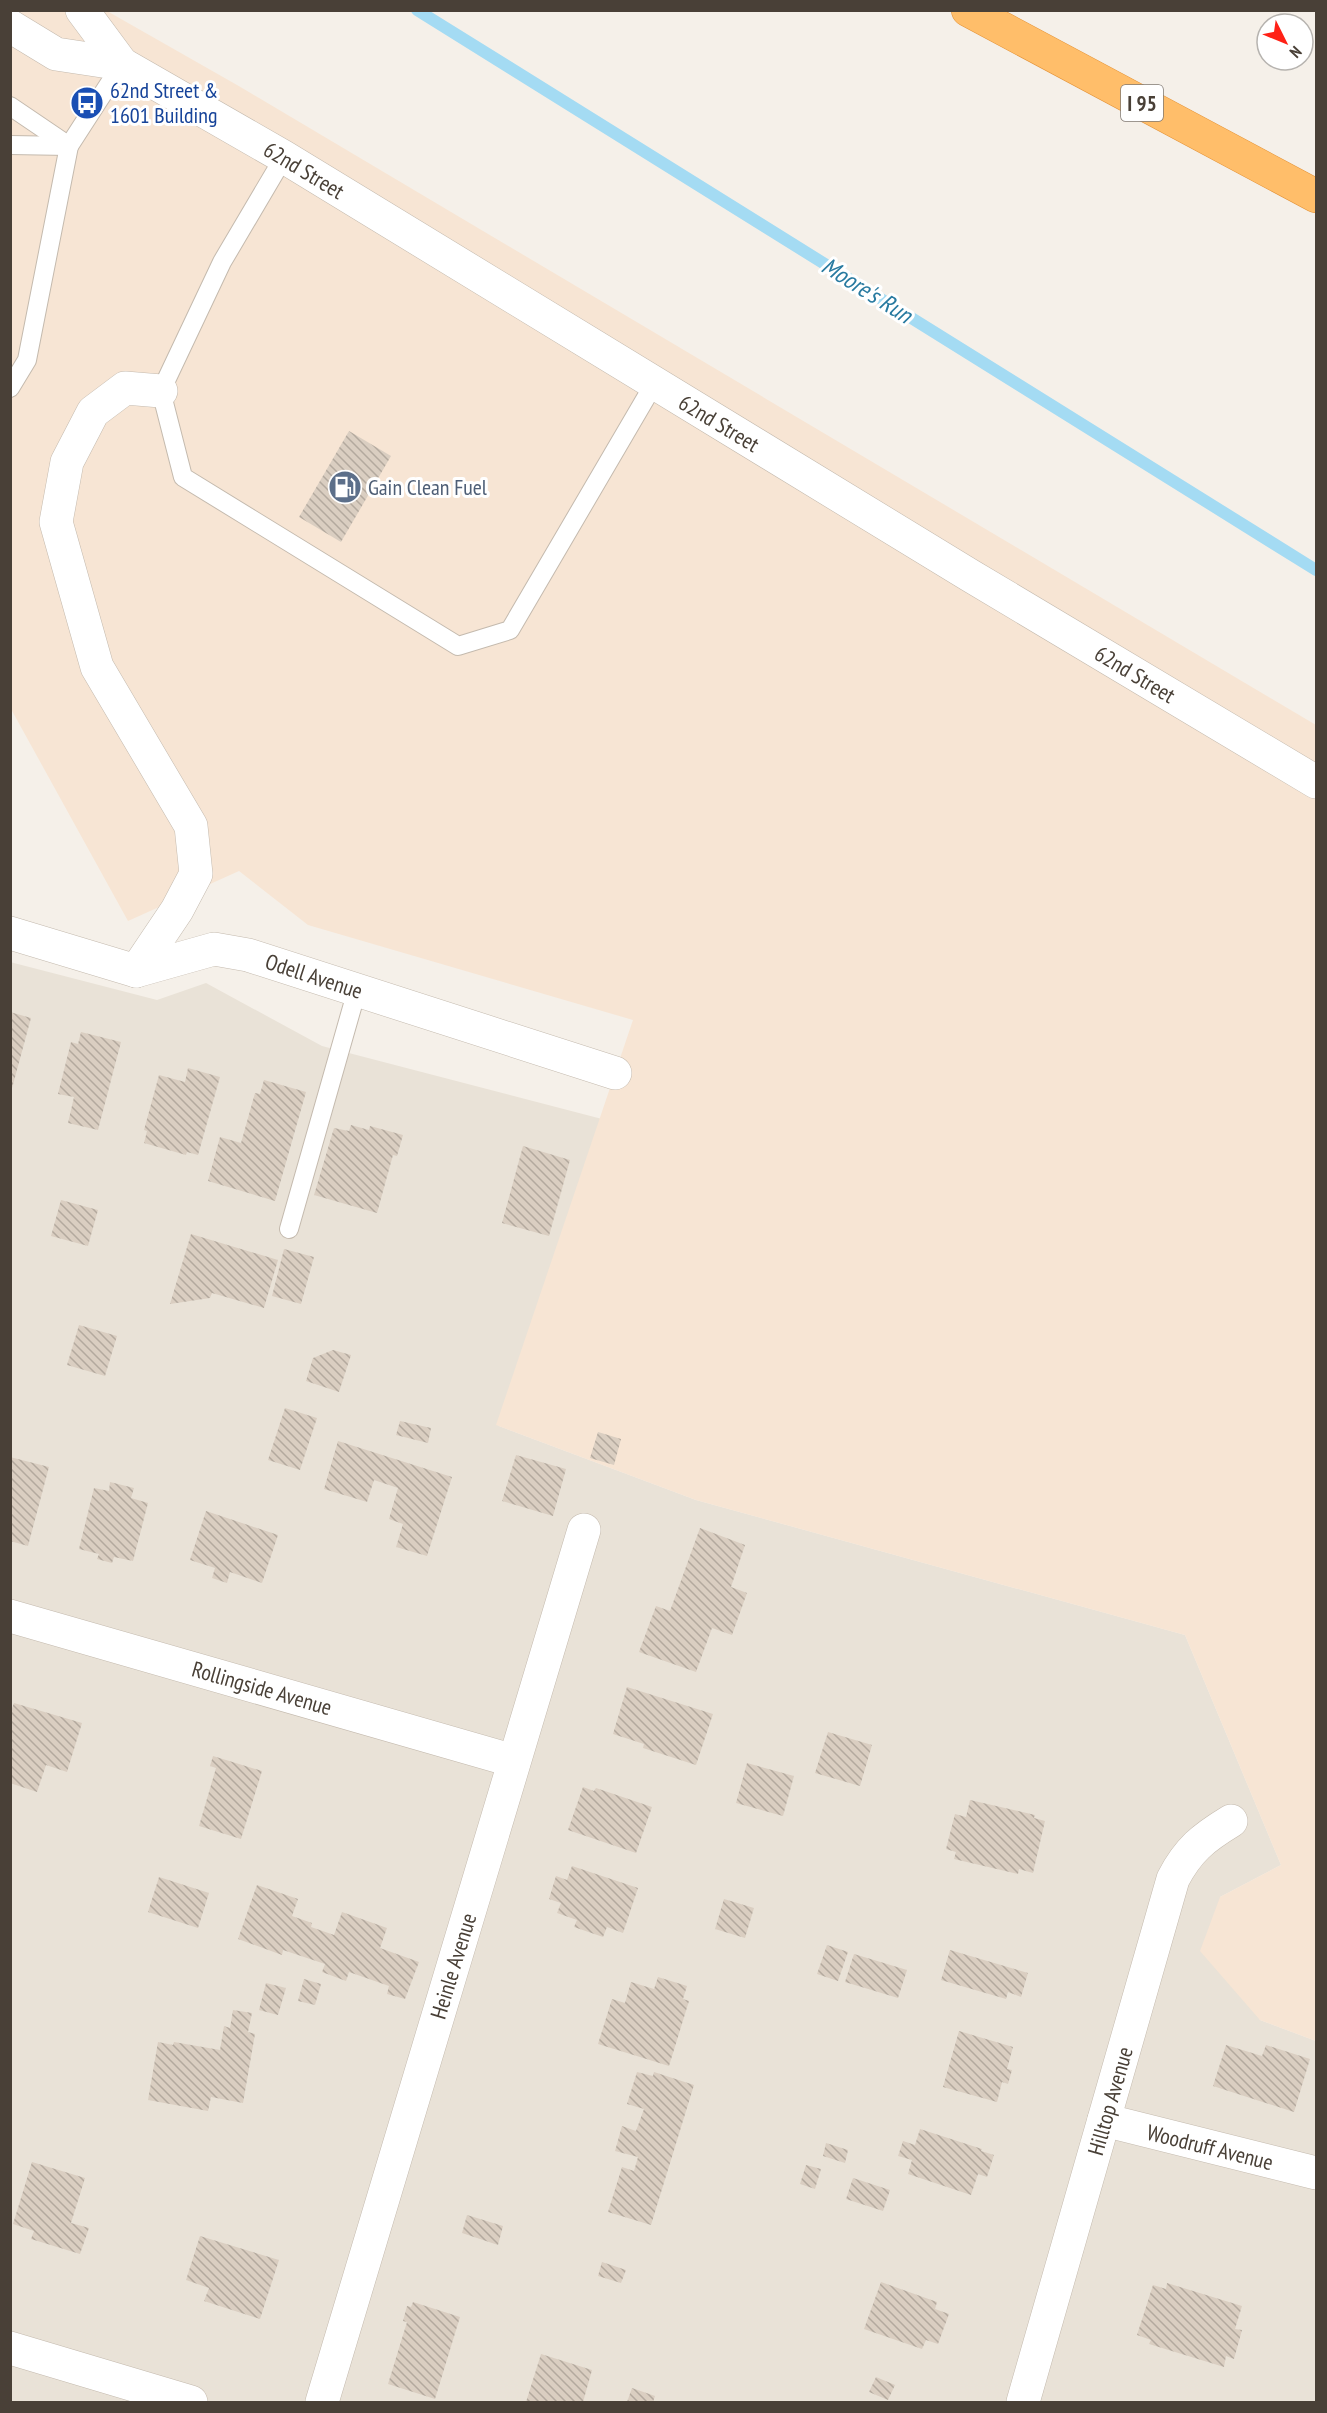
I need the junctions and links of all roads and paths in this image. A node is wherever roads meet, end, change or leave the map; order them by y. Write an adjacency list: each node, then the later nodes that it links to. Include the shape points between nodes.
1 (82, 10): 4 (street, 62nd Street)
2 (968, 10): 9 (highway, I 95)
3 (10, 26): 4 (street, 62nd Street, via 56,54)
4 (122, 64): 7 (lane); 8 (street, 62nd Street)
5 (10, 106): 7 (lane)
6 (10, 146): 7 (lane)
7 (69, 146): 11 (lane, via 27,360)
8 (284, 157): 10 (street, 62nd Street); 12 (lane, via 222,262)
9 (1317, 196)
10 (654, 384): 12 (lane, via 510,630 458,646 183,477); 13 (street, 62nd Street)
11 (10, 388)
12 (161, 391): 15 (street, via 125,388 93,412 67,462 56,522 98,667 191,826 196,874 177,910)
13 (1317, 782)
14 (10, 933): 15 (street)
15 (135, 971): 16 (street, Odell Avenue, via 214,949 248,955)
16 (357, 990): 17 (street, Odell Avenue); 18 (lane)
17 (615, 1073)
18 (289, 1229)
19 (584, 1530): 21 (street, Heinle Avenue)
20 (10, 1616): 21 (street, Rollingside Avenue)
21 (514, 1761): 28 (street, Heinle Avenue)
22 (1230, 1821): 23 (street, Hilltop Avenue, via 1192,1849 1173,1879)
23 (1104, 2120): 24 (street, Woodruff Avenue); 29 (street, Hilltop Avenue)
24 (1317, 2173)
25 (10, 2348): 26 (street)
26 (155, 2397): 27 (street)
27 (191, 2403)
28 (322, 2403)
29 (1023, 2403)

